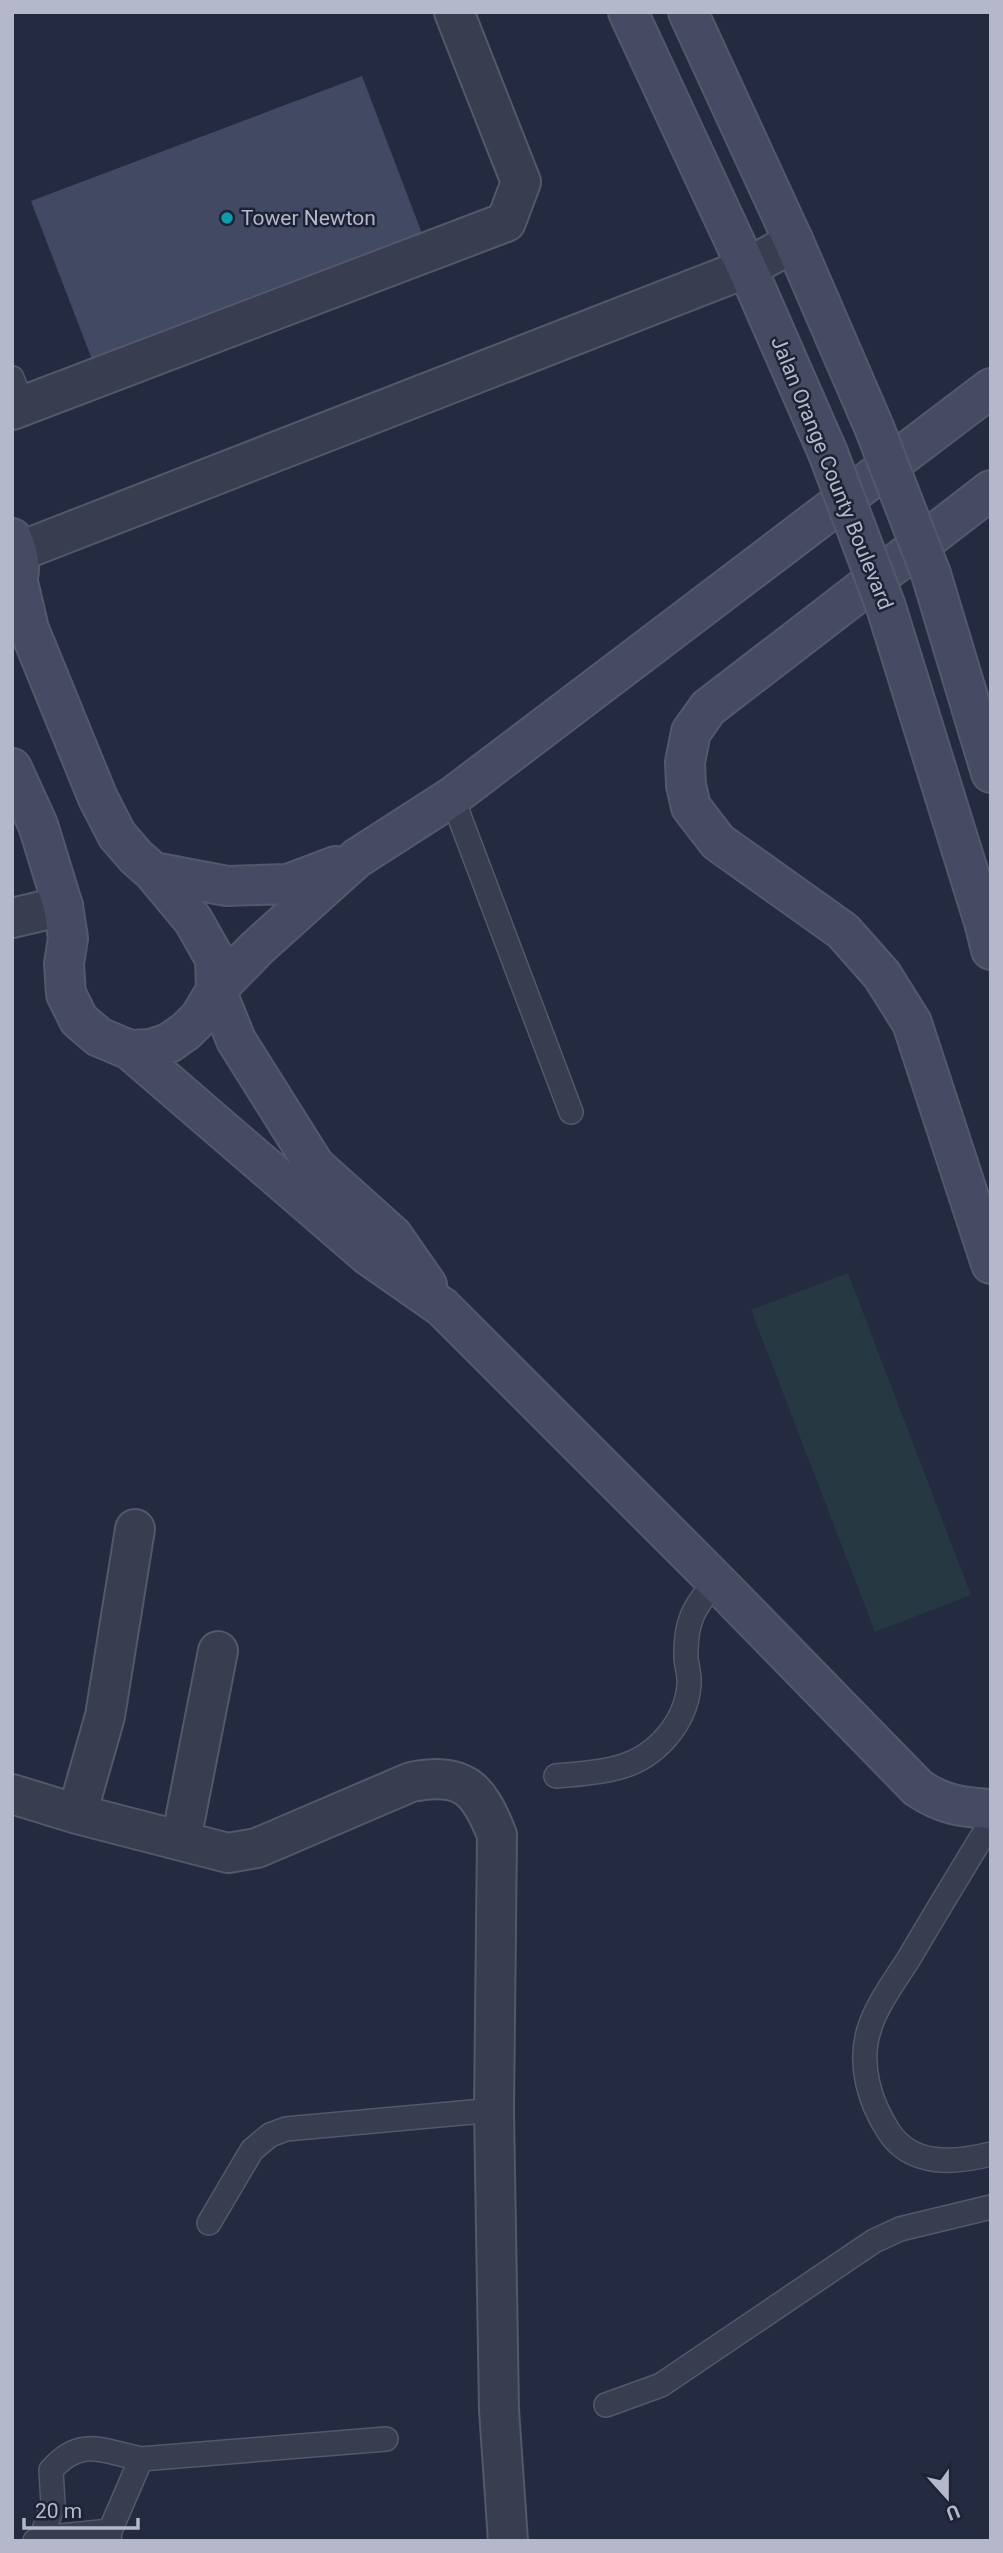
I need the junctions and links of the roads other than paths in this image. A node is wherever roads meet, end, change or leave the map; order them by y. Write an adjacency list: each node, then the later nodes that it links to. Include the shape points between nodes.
1 (454, 12): 7 (street, via 521,182 506,222)
2 (628, 12): 5 (street, Jalan Orange County Boulevard)
3 (688, 12): 4 (street)
4 (794, 242): 5 (street); 11 (street, bridge, via 874,426 931,574)
5 (747, 268): 9 (street); 17 (street, Jalan Orange County Boulevard, bridge, via 828,453 886,607)
6 (991, 388): 12 (street)
7 (16, 398)
8 (991, 490): 21 (street, via 708,708 691,732 685,762 691,807 718,842 843,931 882,975 912,1023)
9 (15, 566): 14 (street, via 29,629 98,797 117,835)
10 (12, 768): 15 (street, via 38,825)
11 (991, 773)
12 (452, 797): 13 (street); 20 (lane)
13 (357, 858): 14 (street, via 288,884 227,886); 18 (street)
14 (144, 864): 18 (street, via 193,920 215,959)
15 (63, 906): 16 (street); 19 (street, via 68,938 66,994 79,1020 99,1037)
16 (12, 918)
17 (991, 950)
18 (216, 990): 19 (street, via 200,1017 178,1037 151,1049); 22 (street, via 236,1040 315,1166 393,1236)
19 (130, 1049): 22 (street, via 369,1256)
20 (571, 1112)
21 (991, 1264)
22 (442, 1307): 24 (street)
23 (135, 1529): 29 (street, via 105,1716)
24 (716, 1581): 26 (lane, via 692,1612 687,1636 689,1684 676,1727 657,1747 628,1765); 28 (street, via 918,1788 960,1807)
25 (218, 1651): 31 (street)
26 (556, 1776)
27 (12, 1794): 29 (street)
28 (991, 1809)
29 (77, 1814): 31 (street)
30 (991, 1822): 33 (lane, via 869,2029 866,2064 876,2112 894,2140 920,2158 949,2161)
31 (181, 1840): 32 (street, via 228,1853 257,1849 411,1782 437,1777 463,1784 476,1794 497,1835)
32 (494, 2110): 35 (lane, via 270,2134 252,2150); 41 (street, via 499,2410)
33 (991, 2154)
34 (991, 2207): 36 (lane, via 874,2241 660,2385)
35 (209, 2223)
36 (606, 2405)
37 (386, 2440): 38 (lane)
38 (141, 2459): 39 (lane); 40 (lane, via 83,2447 62,2457 51,2470 53,2505)
39 (110, 2536): 40 (lane)
40 (38, 2539)
41 (508, 2541)

